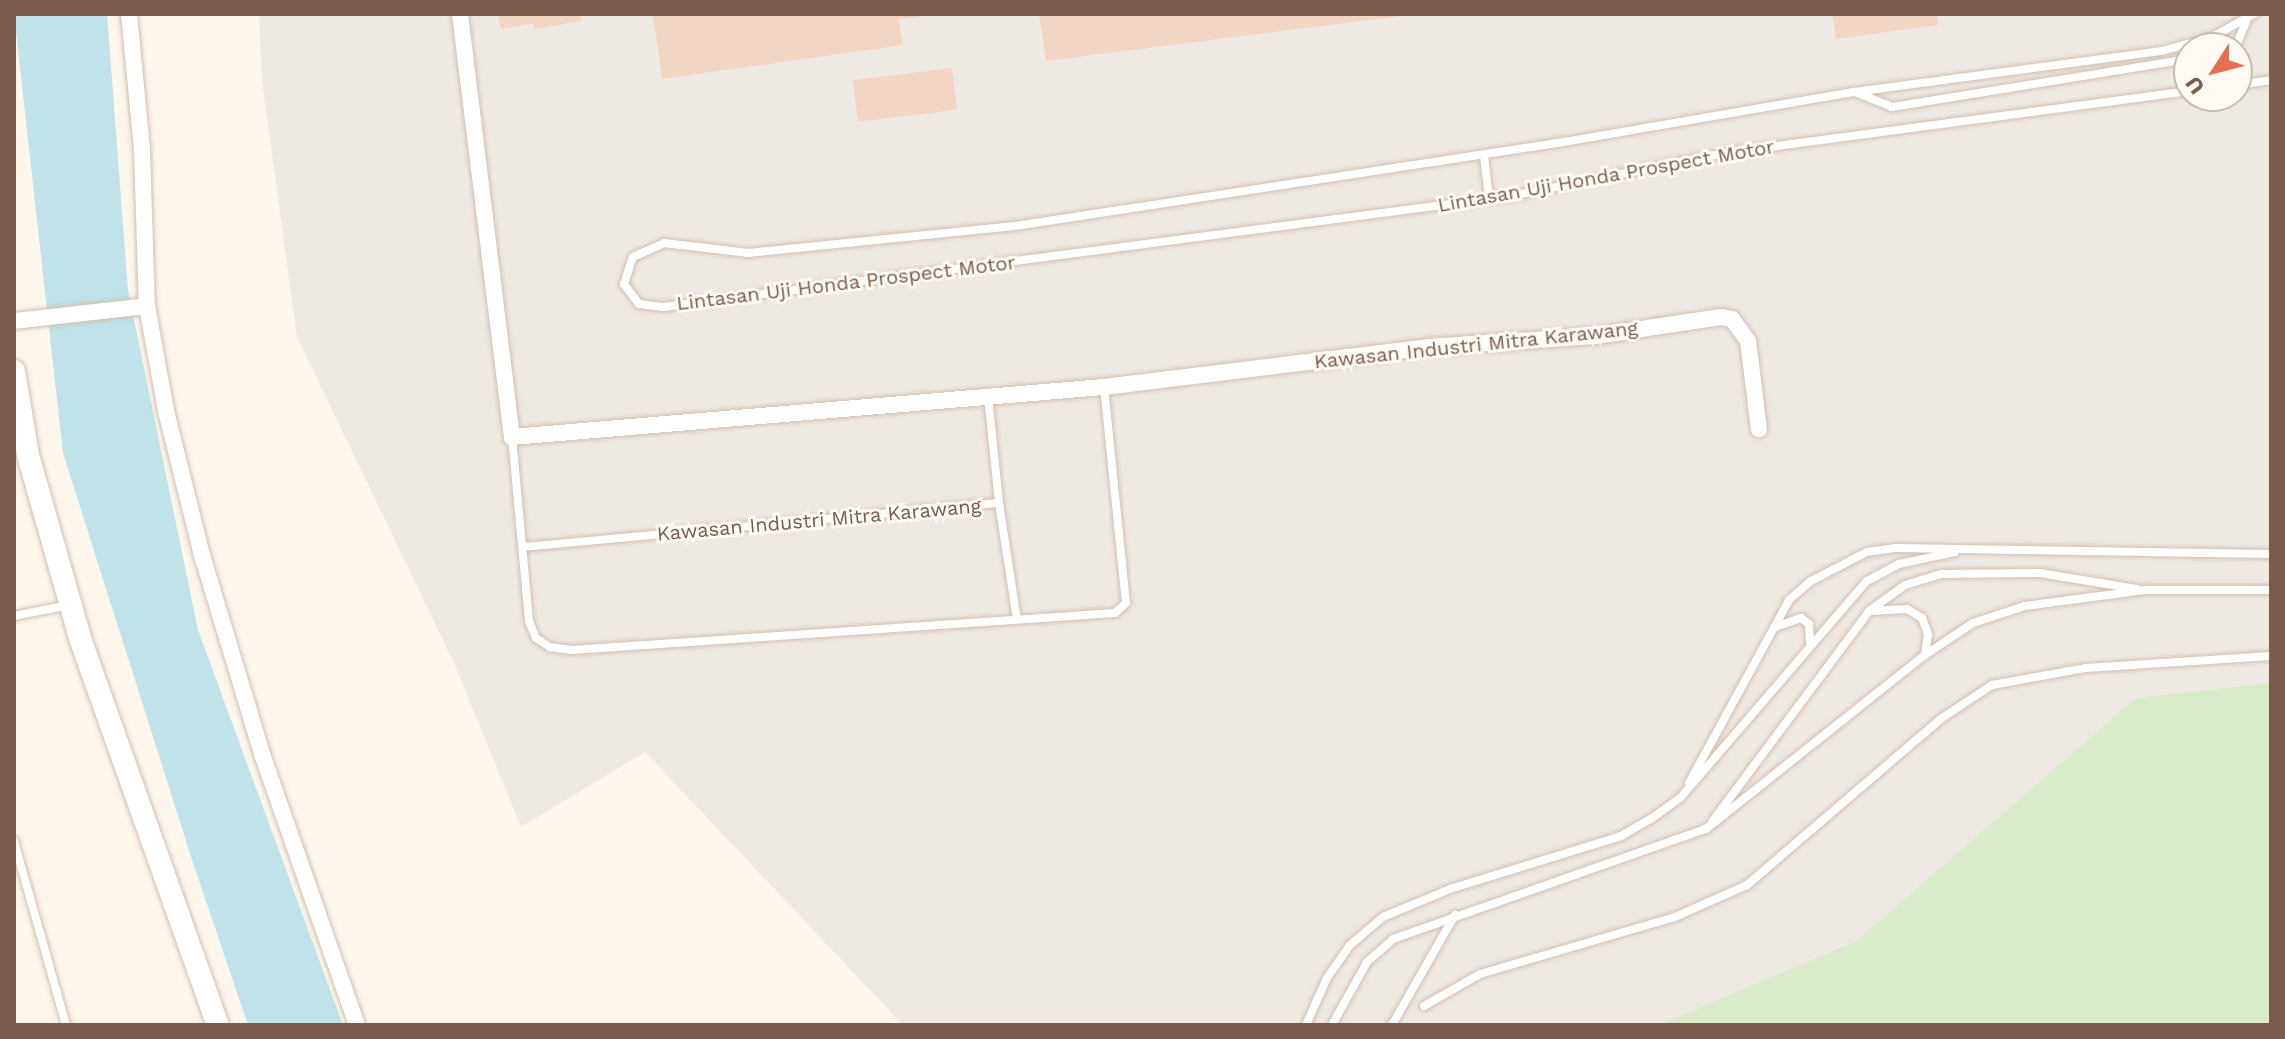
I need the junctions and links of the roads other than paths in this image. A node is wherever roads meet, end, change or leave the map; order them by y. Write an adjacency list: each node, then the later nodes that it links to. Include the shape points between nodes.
1 (129, 14): 11 (street, via 142,150)
2 (460, 14): 17 (street)
3 (2254, 14): 4 (lane, Lintasan Uji Honda Prospect Motor)
4 (2246, 22): 5 (lane, Lintasan Uji Honda Prospect Motor); 7 (lane, Lintasan Uji Honda Prospect Motor, via 2162,51)
5 (2242, 32)
6 (2173, 62): 7 (lane, via 1892,107)
7 (1854, 92): 9 (lane, Lintasan Uji Honda Prospect Motor)
8 (2173, 93): 10 (lane, Lintasan Uji Honda Prospect Motor, via 1730,152)
9 (1484, 155): 10 (lane); 10 (lane, Lintasan Uji Honda Prospect Motor, via 1015,226 748,253 664,243 633,257 624,284 639,304 663,307)
10 (1489, 199)
11 (141, 306): 12 (street); 39 (street, via 202,555 262,754)
12 (14, 321)
13 (14, 371): 24 (street, via 28,455)
14 (1104, 387): 15 (street, Kawasan Industri Mitra Karawang); 16 (street, Kawasan Industri Mitra Karawang, via 1428,347 1595,336 1721,317 1743,328 1748,341); 27 (lane, via 1126,603 1115,613)
15 (988, 395): 17 (street, Kawasan Industri Mitra Karawang); 18 (lane)
16 (1759, 429)
17 (512, 437): 19 (lane)
18 (999, 503): 19 (lane, Kawasan Industri Mitra Karawang); 27 (lane, Kawasan Industri Mitra Karawang)
19 (523, 547): 27 (lane, via 529,621 536,638 572,650)
20 (1955, 552): 21 (lane); 28 (lane, via 1867,552 1811,581 1789,600); 29 (lane, via 1899,564 1867,581)
21 (2271, 554)
22 (2145, 590): 23 (lane); 25 (lane, via 2040,573 1942,574 1905,585); 30 (lane, via 2025,606 1973,623)
23 (2271, 590)
24 (70, 604): 26 (lane); 38 (street)
25 (1869, 611): 30 (lane, via 1907,609 1922,618 1928,634); 33 (lane)
26 (14, 616)
27 (1017, 619)
28 (1774, 628): 29 (lane, via 1801,618 1809,624); 32 (lane)
29 (1810, 643): 32 (lane)
30 (1925, 655): 33 (lane)
31 (2271, 656): 36 (lane, via 2086,668 1992,685 1942,718 1747,885 1675,917 1480,974)
32 (1681, 797): 40 (lane, via 1621,836 1450,889 1383,917 1349,946 1327,978)
33 (1706, 829): 35 (lane)
34 (14, 841): 37 (lane)
35 (1456, 914): 41 (lane, via 1393,939 1367,962); 42 (lane)
36 (1424, 1006)
37 (66, 1025)
38 (218, 1025)
39 (357, 1025)
40 (1306, 1025)
41 (1332, 1025)
42 (1392, 1025)

